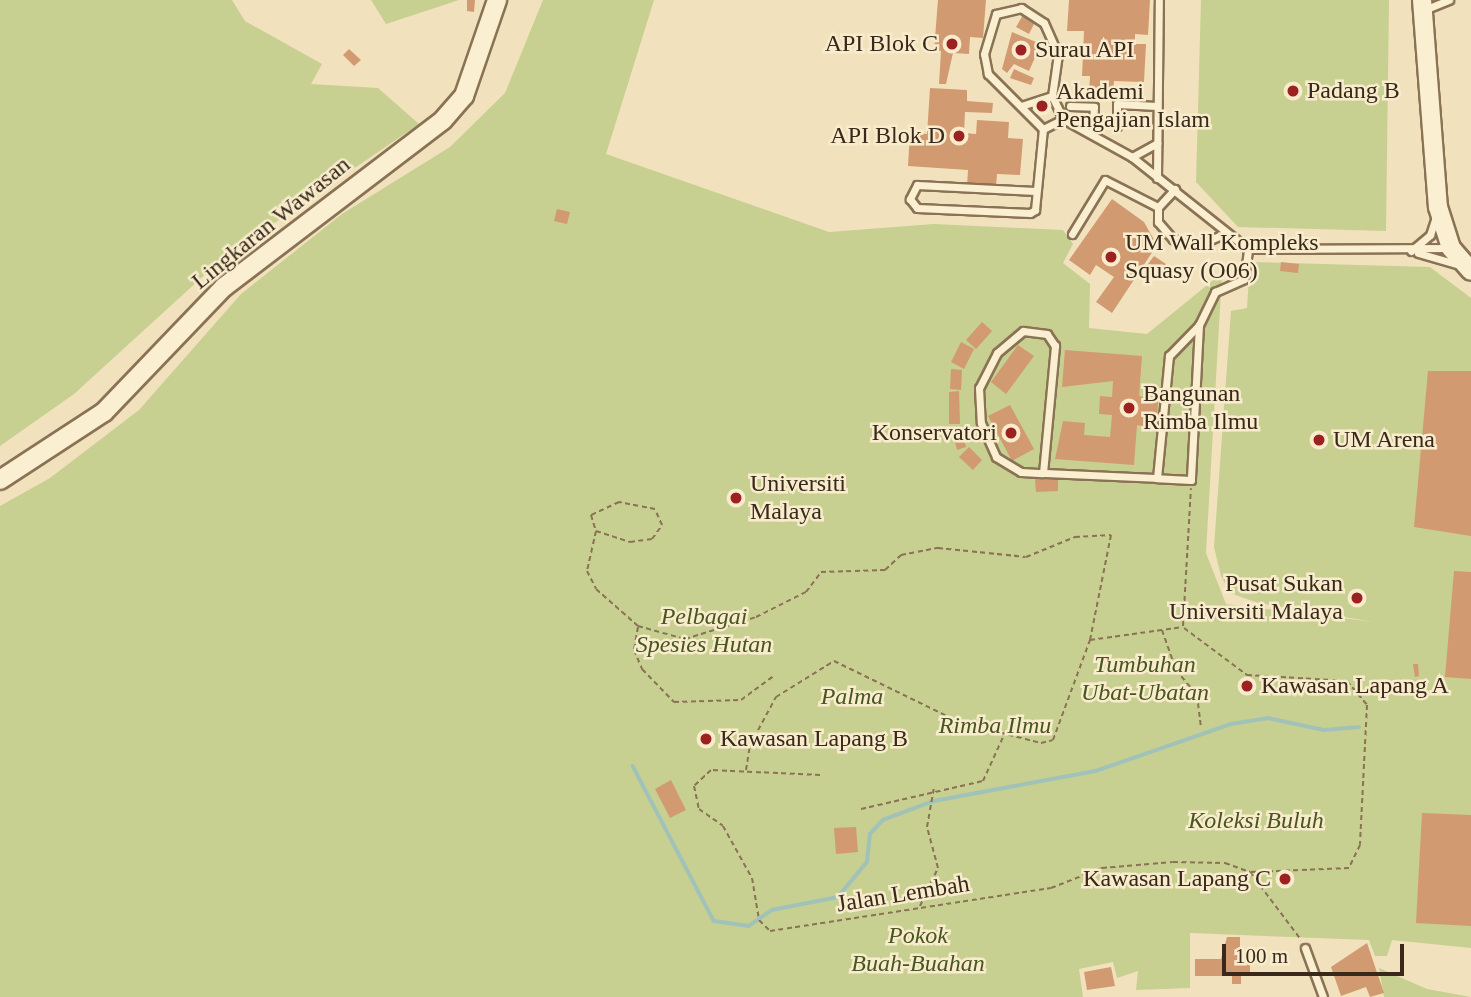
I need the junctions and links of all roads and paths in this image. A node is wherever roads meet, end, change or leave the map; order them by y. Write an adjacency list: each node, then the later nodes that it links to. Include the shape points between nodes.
1 (497, 0): 29 (street, Lingkaran Wawasan, via 464,96 443,120 224,287 104,412)
2 (1159, 0): 8 (lane)
3 (1449, 0): 4 (lane)
4 (1422, 5): 19 (street)
5 (1052, 96): 6 (lane); 6 (lane, via 1058,54 1051,34 1032,13 1008,9 988,27 985,54 988,74); 9 (lane)
6 (1021, 106): 11 (lane)
7 (1070, 106): 12 (lane, via 1094,107)
8 (1157, 106): 10 (lane, via 1117,104); 13 (lane)
9 (1063, 119): 11 (lane); 12 (lane)
10 (1117, 126)
11 (1043, 129): 17 (lane)
12 (1092, 134): 14 (lane)
13 (1159, 141): 14 (lane, via 1152,151); 15 (lane)
14 (1132, 157): 15 (lane)
15 (1157, 178): 16 (lane)
16 (1175, 189): 18 (lane); 20 (lane)
17 (1035, 191): 17 (lane, via 918,185 910,199 917,208 1026,214 1035,210)
18 (1158, 207): 20 (lane, via 1157,222 1173,239 1198,245); 21 (lane, via 1105,180)
19 (1438, 207): 22 (street); 24 (lane, via 1430,234)
20 (1226, 233): 23 (lane)
21 (1072, 234)
22 (1451, 248): 24 (lane); 25 (street)
23 (1248, 249): 24 (lane); 26 (lane, via 1244,279 1215,292)
24 (1411, 251): 25 (lane)
25 (1469, 269)
26 (1199, 325): 28 (lane, via 1168,356); 30 (lane)
27 (1043, 473): 27 (lane, via 1003,464 978,407 990,362 1023,331 1047,334 1055,346); 28 (lane)
28 (1157, 478): 30 (lane)
29 (0, 480)
30 (1191, 480): 33 (path)
31 (596, 531): 31 (path, via 592,514 619,502 655,509 662,525 652,539 631,542); 32 (path, via 587,571 596,589)
32 (638, 626): 35 (path, via 685,639 756,617 806,592 821,572 885,570 901,555 938,548 1026,557 1075,537 1111,535); 36 (path, via 634,650 642,669 674,702 741,700)
33 (1183, 627): 34 (path); 43 (path, Jalan Lembah, via 1247,675 1347,681 1367,705 1360,845 1349,869)
34 (1162, 629): 35 (path); 37 (path, via 1176,670 1197,695)
35 (1090, 640): 38 (path, via 1053,740)
36 (775, 675)
37 (1201, 726)
38 (1005, 734): 39 (path, via 923,708 834,661 775,697 750,744); 41 (path, via 984,781)
39 (745, 772): 40 (path, Jalan Lembah); 44 (path, Jalan Lembah, via 698,775 693,799 736,849 758,892 758,919 770,931)
40 (820, 775)
41 (934, 788): 42 (path); 44 (path, via 927,827 938,868)
42 (861, 809)
43 (1250, 872): 44 (path, Jalan Lembah, via 1225,863 1139,863 1102,868 1051,888); 45 (path)
44 (919, 907)
45 (1305, 947): 46 (lane)
46 (1323, 997)

